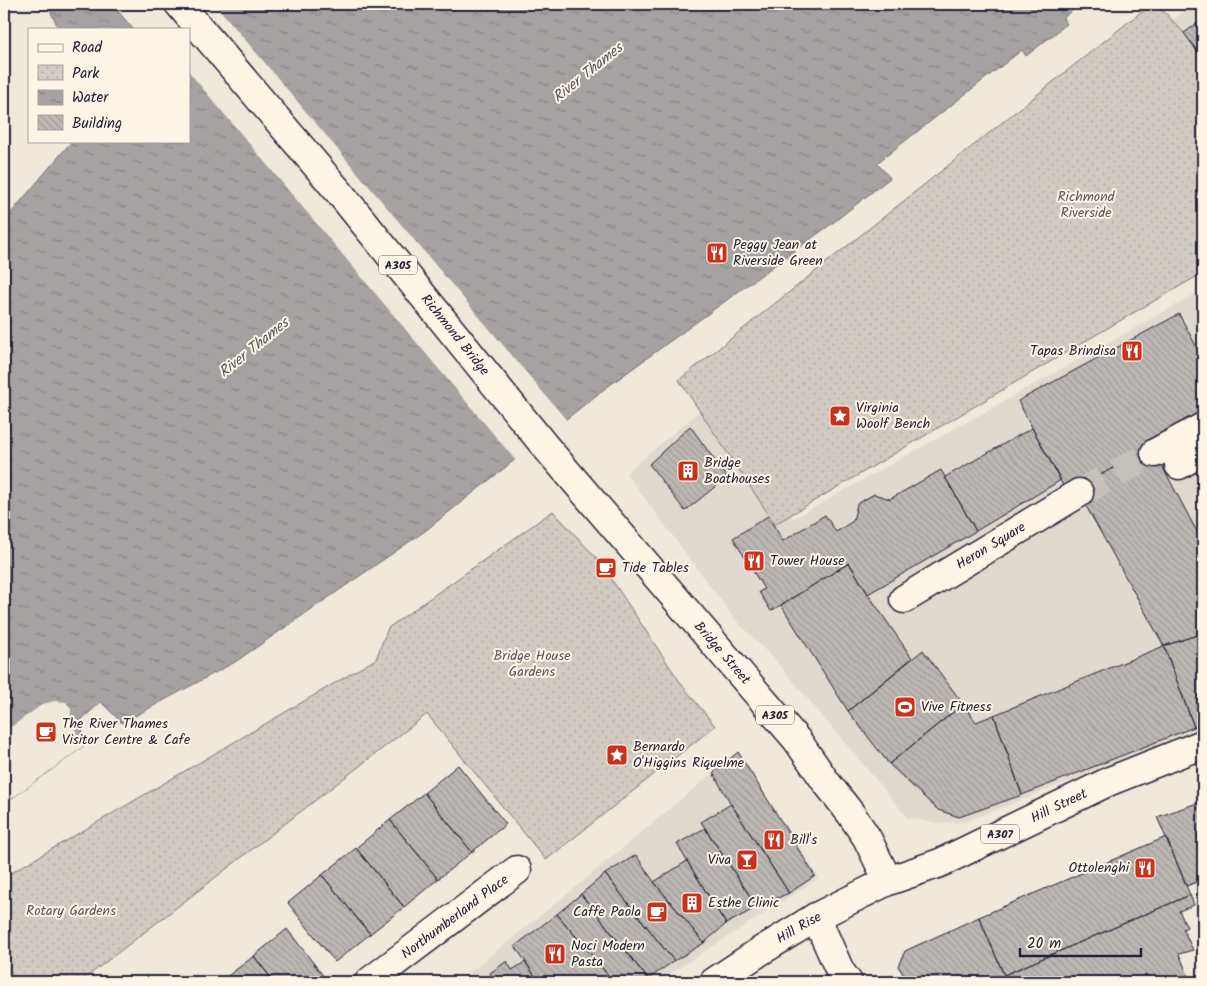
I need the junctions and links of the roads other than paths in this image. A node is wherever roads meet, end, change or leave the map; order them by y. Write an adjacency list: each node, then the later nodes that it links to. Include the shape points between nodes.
1 (179, 4): 5 (main road, Richmond Bridge / A305, via 339,192)
2 (1203, 428): 3 (main road, via 1167,459)
3 (1203, 451)
4 (1079, 493): 6 (main road, Heron Square)
5 (615, 529): 9 (main road, Bridge Street / A305, via 797,740 862,830)
6 (904, 599)
7 (1203, 744): 9 (main road, Hill Street / A307, via 1110,781 940,863)
8 (517, 870): 11 (main road, Northumberland Place)
9 (888, 881): 10 (main road, Hill Rise / A307)
10 (816, 917): 12 (main road, Hill Rise / A307); 13 (main road)
11 (369, 982)
12 (714, 982)
13 (848, 982)

